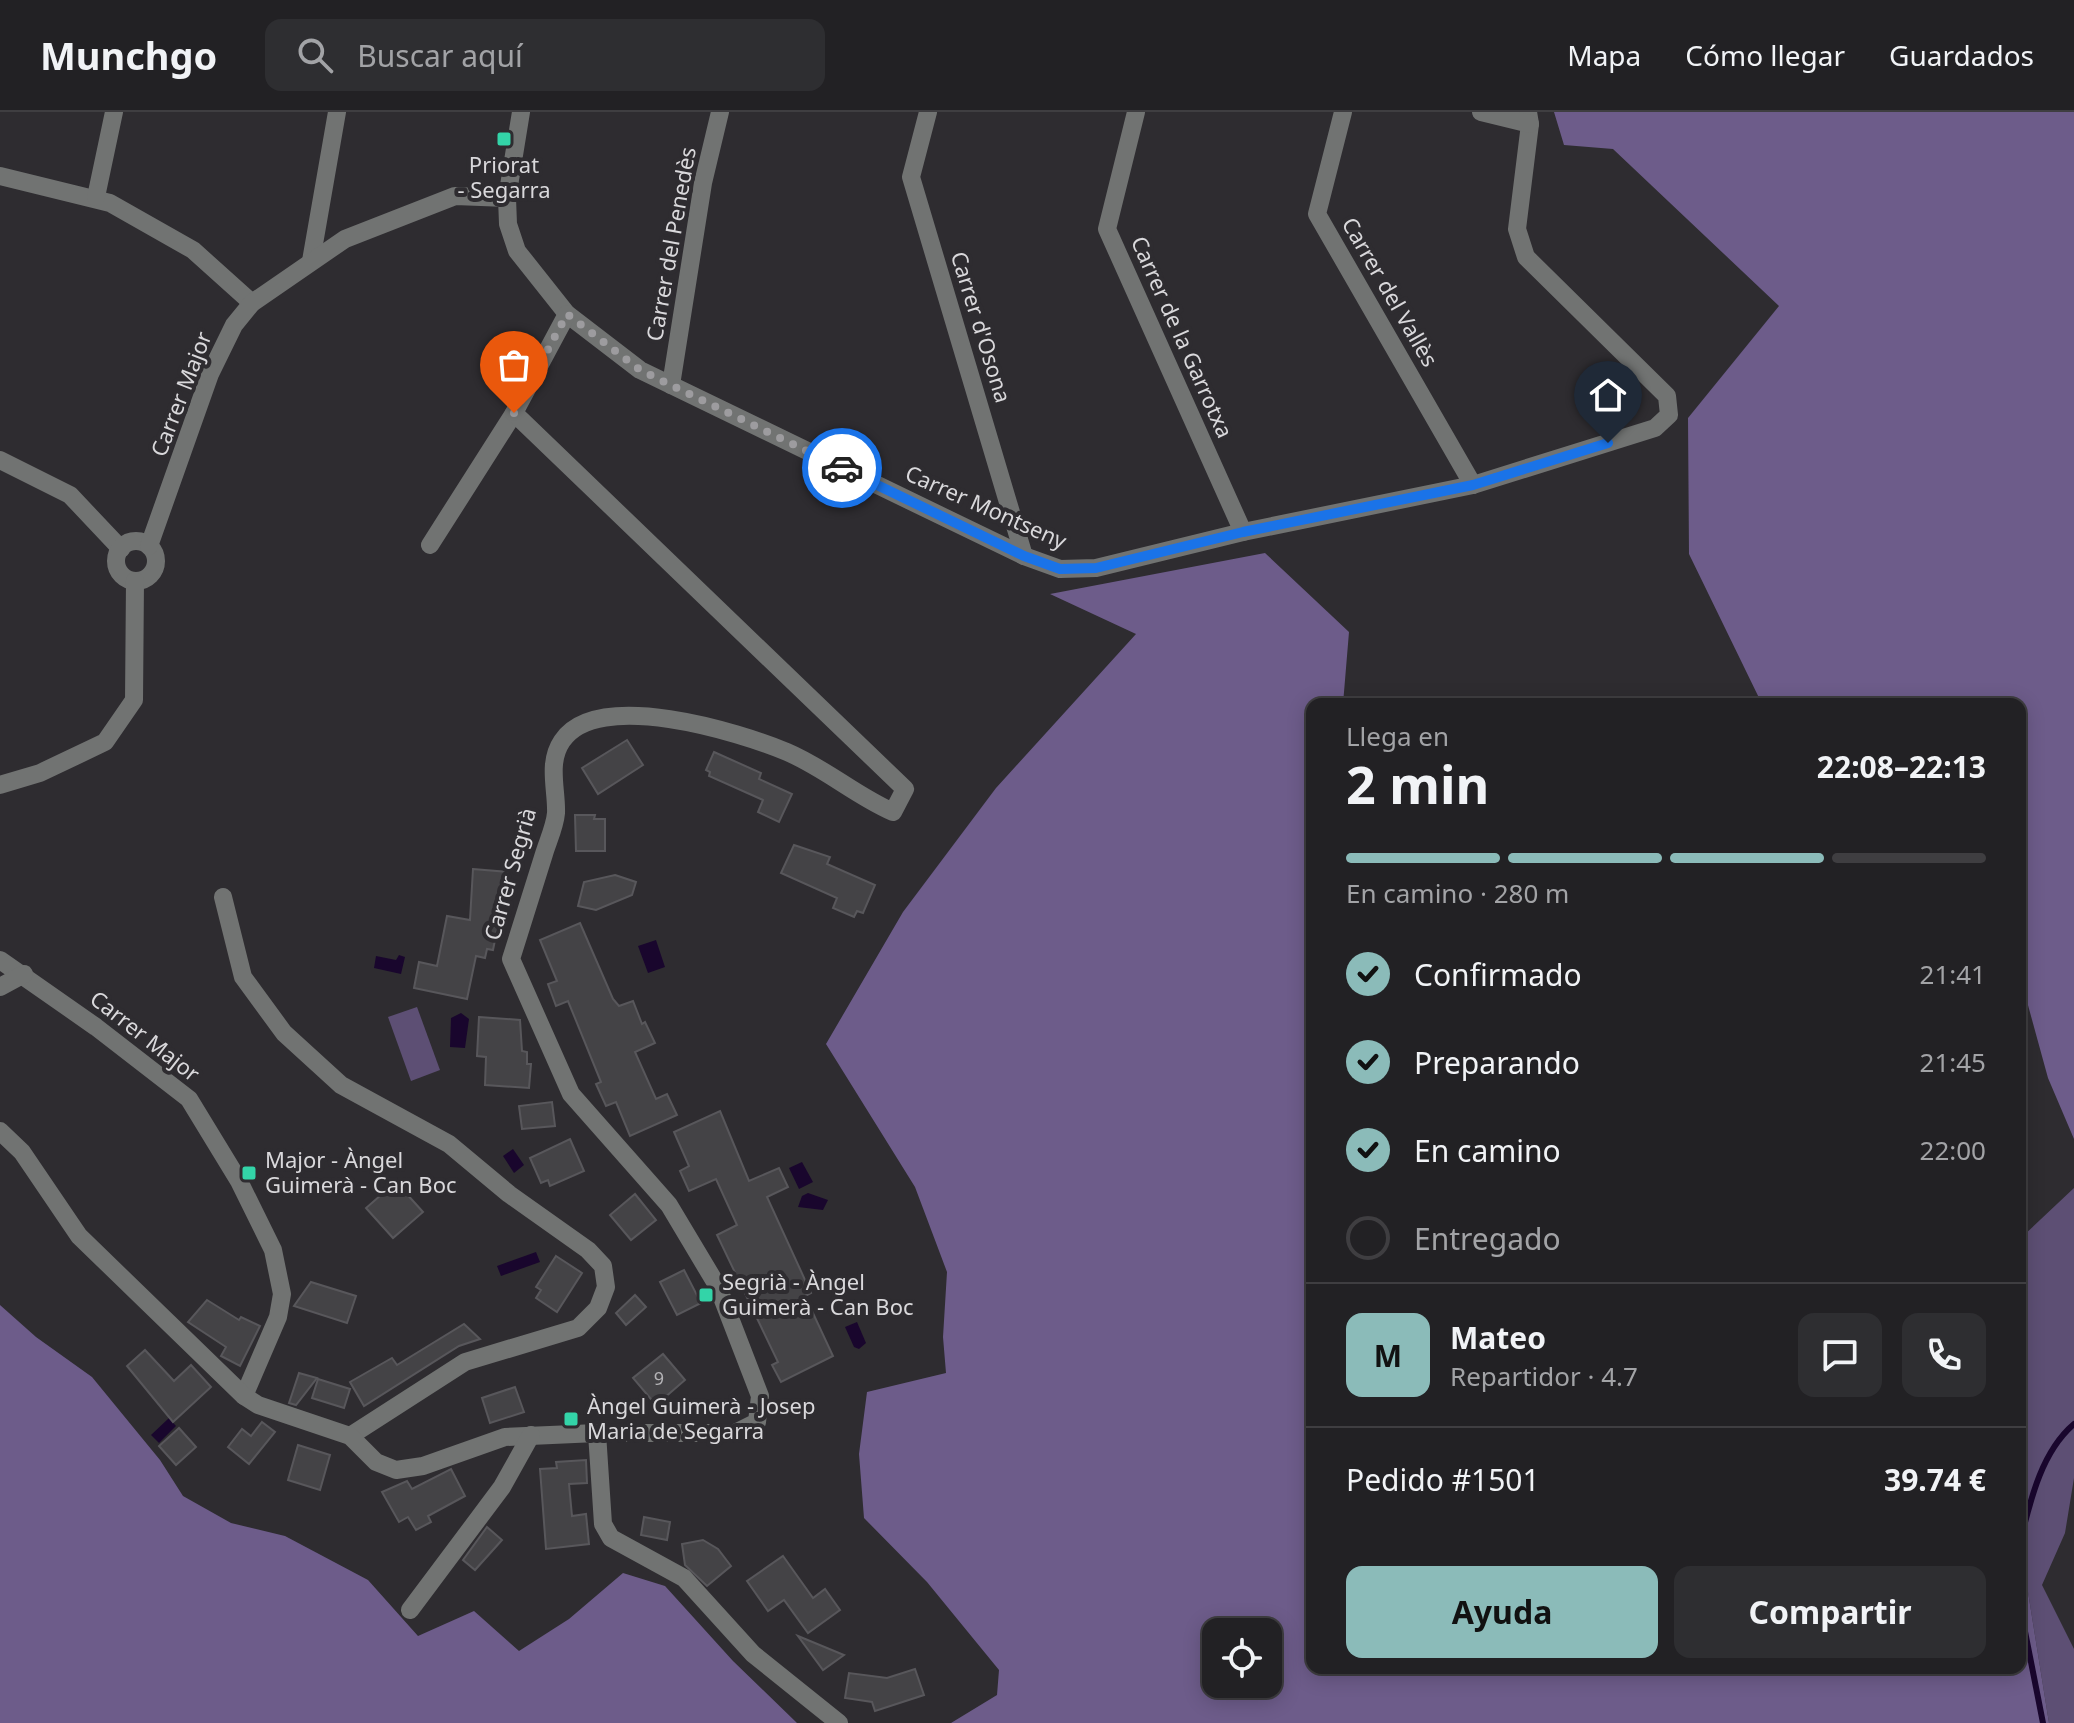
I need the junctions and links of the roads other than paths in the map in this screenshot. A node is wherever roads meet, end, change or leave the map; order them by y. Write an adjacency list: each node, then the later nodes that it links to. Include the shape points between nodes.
1 (114, 112): 11 (street)
2 (337, 112): 13 (street)
3 (521, 112): 12 (street, Carrer Montseny)
4 (720, 112): 16 (street, Carrer del Penedès, via 703,183)
5 (928, 112): 24 (street, Carrer d'Osona, via 911,177)
6 (1136, 112): 20 (street, Carrer de la Garrotxa, via 1107,229)
7 (1343, 112): 19 (street, Carrer del Vallès, via 1317,214)
8 (1481, 112): 9 (street)
9 (1529, 118): 19 (street, Carrer Montseny, via 1517,229 1526,257 1667,396 1669,415 1655,428)
10 (0, 176): 11 (street)
11 (96, 197): 14 (street, via 193,250)
12 (507, 198): 13 (street, Carrer Major, via 455,196 345,239); 15 (street, Carrer Montseny, via 517,251)
13 (311, 261): 14 (street, Carrer Major)
14 (252, 303): 22 (street, Carrer Major, via 234,325 210,374)
15 (567, 314): 16 (street, Carrer Montseny, via 640,370); 17 (street)
16 (671, 385): 24 (street, Carrer Montseny)
17 (514, 413): 21 (street); 33 (street, Carrer Segrià, via 905,789 893,812 787,752 725,731 633,714 581,723 561,742 553,774 556,815 511,959 571,1094 669,1205 718,1287 760,1396 757,1422 735,1433)
18 (0, 460): 23 (street, via 70,495)
19 (1473, 485): 20 (street, Carrer Montseny)
20 (1243, 532): 24 (street, Carrer Montseny, via 1096,568 1060,569)
21 (430, 545)
22 (149, 546): 23 (street, via 134,541); 25 (street, via 154,569)
23 (121, 549): 25 (street, via 118,568)
24 (1024, 556)
25 (135, 581): 26 (street, via 134,700 105,742 40,773)
26 (0, 785)
27 (223, 897): 35 (street, via 243,977 284,1033 341,1085 449,1144 603,1266 606,1287 598,1308 578,1328 465,1362)
28 (0, 960): 29 (street, Carrer Major)
29 (24, 974): 30 (street); 32 (street, Carrer Major, via 189,1099 239,1181 273,1250 282,1294 274,1328)
30 (0, 987)
31 (0, 1131): 32 (street, via 22,1152 79,1236)
32 (244, 1396): 35 (street)
33 (597, 1433): 34 (street); 37 (street, via 603,1524 611,1538 684,1578 753,1654)
34 (531, 1435): 35 (street, via 505,1437 396,1470 376,1462); 36 (street, via 502,1487)
35 (350, 1436)
36 (410, 1610)
37 (839, 1723)

